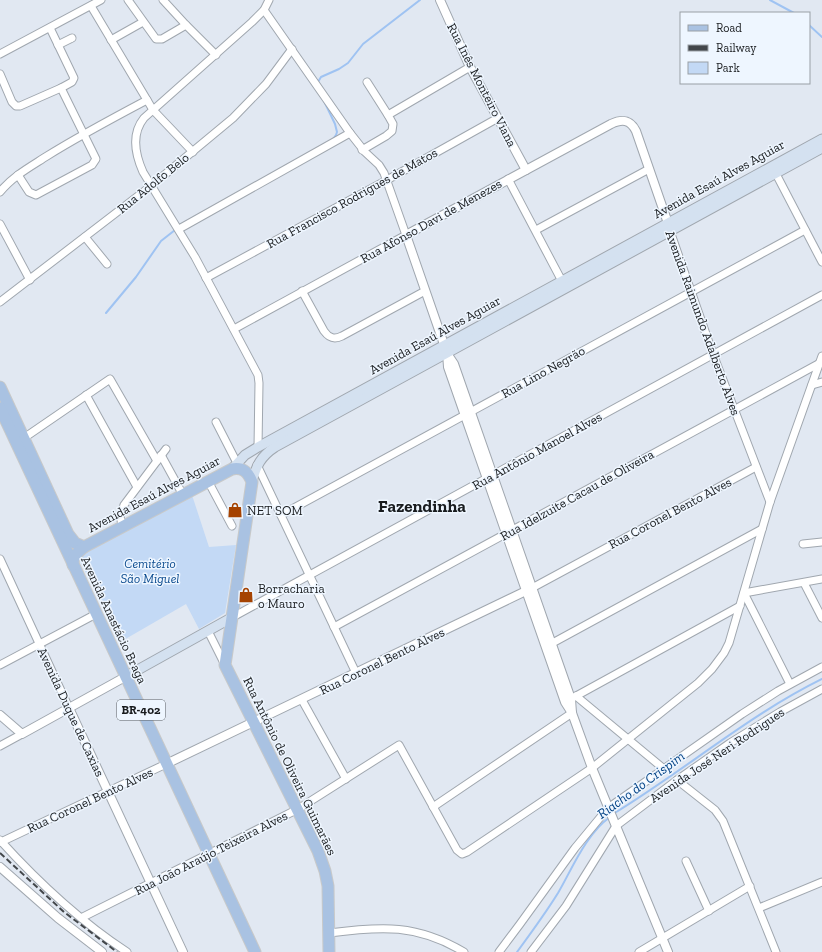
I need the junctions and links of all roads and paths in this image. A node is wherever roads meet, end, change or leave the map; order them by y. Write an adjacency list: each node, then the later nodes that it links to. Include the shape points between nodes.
1 (102, 0): 6 (street)
2 (128, 0): 8 (street)
3 (163, 0): 9 (street)
4 (269, 0): 7 (street)
5 (440, 0): 17 (street, Rua Inês Monteiro Viana)
6 (91, 6): 10 (street); 12 (street)
7 (264, 10): 14 (street); 16 (street)
8 (143, 22): 9 (street, via 159,40); 12 (street)
9 (186, 25): 16 (street)
10 (50, 28): 13 (street); 15 (street)
11 (72, 38): 13 (street)
12 (111, 40): 21 (street)
13 (58, 45): 20 (street, via 74,78)
14 (292, 49): 27 (street); 31 (street, Rua Adolfo Belo, via 274,75 250,102)
15 (0, 54)
16 (216, 55): 22 (street)
17 (470, 67): 23 (street); 24 (street, Rua Inês Monteiro Viana)
18 (0, 74): 20 (street, via 16,106)
19 (367, 82): 23 (street)
20 (61, 88): 26 (street)
21 (147, 100): 22 (street); 26 (street)
22 (153, 110): 31 (street); 38 (street, via 140,123 135,140 140,166)
23 (388, 115): 30 (street, via 393,124 392,131)
24 (498, 118): 33 (street, Rua Inês Monteiro Viana); 37 (street, Rua Francisco Rodrigues de Matos)
25 (630, 122): 32 (street, Avenida Raimundo Adalberto Alves, via 636,131); 33 (street, Rua Afonso Davi de Menezes, via 615,122)
26 (84, 133): 35 (street); 35 (street, via 96,157 92,165 36,195 29,192)
27 (350, 134): 30 (street); 42 (street)
28 (822, 139): 34 (main road, Avenida Esaú Alves Aguiar)
29 (822, 148): 34 (main road, Avenida Esaú Alves Aguiar)
30 (362, 150): 37 (street, via 379,165)
31 (193, 152): 38 (street, Rua Adolfo Belo)
32 (649, 169): 41 (street, Avenida Raimundo Adalberto Alves); 43 (street)
33 (526, 170): 36 (street, Rua Afonso Davi de Menezes)
34 (774, 170): 41 (main road, Avenida Esaú Alves Aguiar); 44 (street)
35 (18, 175): 39 (street)
36 (508, 179): 43 (street); 45 (street, Rua Afonso Davi de Menezes)
37 (387, 180): 45 (street); 49 (street, Rua Francisco Rodrigues de Matos)
38 (151, 186): 42 (street); 46 (street, Rua Adolfo Belo)
39 (0, 192)
40 (0, 224): 50 (street)
41 (669, 227): 51 (main road, Avenida Esaú Alves Aguiar); 53 (street, Avenida Raimundo Adalberto Alves)
42 (179, 229): 49 (street)
43 (536, 230): 51 (street)
44 (804, 230): 47 (street); 53 (street, Rua Lino Negrão)
45 (406, 235): 52 (street); 54 (street, Rua Afonso Davi de Menezes)
46 (85, 237): 48 (street); 50 (street, Rua Adolfo Belo)
47 (822, 262)
48 (107, 264)
49 (206, 278): 57 (street)
50 (30, 280): 56 (street, Rua Adolfo Belo)
51 (564, 285): 58 (main road, Avenida Esaú Alves Aguiar)
52 (425, 291): 54 (street, via 339,338 328,337); 58 (street)
53 (691, 291): 59 (street, Avenida Raimundo Adalberto Alves); 68 (street, Rua Lino Negrão)
54 (302, 292): 57 (street, Rua Afonso Davi de Menezes)
55 (822, 295): 59 (street, Rua Antônio Manoel Alves)
56 (0, 302)
57 (234, 329): 71 (street, via 260,383)
58 (446, 350): 65 (main road, Avenida Esaú Alves Aguiar); 68 (street, via 448,367)
59 (713, 354): 67 (street, Avenida Raimundo Adalberto Alves); 77 (street, Rua Antônio Manoel Alves)
60 (821, 360): 62 (street); 67 (street, Rua Idelzuite Cacau de Oliveira)
61 (822, 382): 62 (street)
62 (812, 385): 82 (street)
63 (0, 387): 70 (main road, Avenida Anastácio Braga / BR-402)
64 (86, 395): 70 (street); 73 (street, via 110,379); 80 (street)
65 (353, 400): 71 (main road, Avenida Esaú Alves Aguiar); 74 (main road, Avenida Esaú Alves Aguiar, via 270,450)
66 (0, 408): 70 (main road, Avenida Anastácio Braga / BR-402)
67 (734, 409): 76 (street, Avenida Raimundo Adalberto Alves); 87 (street, Rua Idelzuite Cacau de Oliveira)
68 (468, 413): 77 (street); 83 (street, Rua Lino Negrão)
69 (216, 422): 75 (street)
70 (20, 441): 90 (main road, Avenida Anastácio Braga / BR-402, via 68,534 75,543); 92 (main road, Avenida Anastácio Braga / BR-402)
71 (258, 447): 74 (main road); 75 (main road, Avenida Esaú Alves Aguiar)
72 (166, 448): 73 (street)
73 (159, 458): 80 (street); 81 (street)
74 (257, 465): 79 (main road, Avenida Esaú Alves Aguiar); 83 (street)
75 (235, 466): 78 (main road, Avenida Esaú Alves Aguiar); 79 (main road, via 245,471)
76 (756, 467): 82 (street, Avenida Raimundo Adalberto Alves); 96 (street, Rua Coronel Bento Alves)
77 (490, 477): 87 (street); 93 (street, Rua Antônio Manoel Alves)
78 (208, 481): 81 (main road, Avenida Esaú Alves Aguiar); 84 (street)
79 (252, 482): 100 (main road)
80 (137, 487): 85 (street, via 122,509 120,517)
81 (183, 495): 85 (main road, Avenida Esaú Alves Aguiar)
82 (770, 502): 86 (street)
83 (281, 515): 93 (street)
84 (232, 526)
85 (123, 527): 90 (main road, Avenida Esaú Alves Aguiar)
86 (762, 529): 97 (street); 105 (street)
87 (509, 532): 96 (street); 102 (street, Rua Idelzuite Cacau de Oliveira)
88 (822, 542): 89 (street)
89 (803, 544)
90 (84, 547): 92 (main road, Avenida Esaú Alves Aguiar, via 74,556)
91 (0, 559): 104 (street, Avenida Duque de Caxias)
92 (73, 565): 99 (main road, Avenida Anastácio Braga / BR-402)
93 (310, 575): 100 (street, Rua Antônio Manoel Alves); 102 (street)
94 (822, 579): 95 (street)
95 (804, 582): 97 (street); 101 (street)
96 (529, 590): 105 (street); 109 (street, Rua Coronel Bento Alves)
97 (744, 593): 98 (street); 111 (street)
98 (740, 606): 113 (street); 120 (street, via 729,643 712,669)
99 (96, 614): 104 (street); 110 (main road, Avenida Anastácio Braga / BR-402)
100 (231, 618): 103 (main road, Rua Antônio Manoel Alves); 107 (main road)
101 (822, 618)
102 (334, 627): 109 (street)
103 (208, 631): 107 (street, Rua Antônio de Oliveira Guimarães); 110 (main road, Rua Antônio Manoel Alves)
104 (40, 644): 106 (street); 115 (street, Avenida Duque de Caxias)
105 (548, 645): 113 (street)
106 (0, 665)
107 (225, 665): 118 (main road, Rua Antônio de Oliveira Guimarães)
108 (822, 667): 111 (street, Avenida José Neri Rodrigues)
109 (356, 673): 114 (street, Rua Coronel Bento Alves)
110 (126, 677): 115 (street, Rua Antônio Manoel Alves); 122 (main road, Avenida Anastácio Braga / BR-402)
111 (790, 684): 124 (street, Avenida José Neri Rodrigues)
112 (822, 689): 126 (street, Avenida José Neri Rodrigues, via 751,730)
113 (571, 699): 116 (street); 120 (street)
114 (302, 700): 118 (street, Rua Coronel Bento Alves); 125 (street)
115 (69, 708): 119 (street, Rua Antônio Manoel Alves); 127 (street, Avenida Duque de Caxias)
116 (572, 713): 123 (street); 128 (street)
117 (0, 715): 119 (street)
118 (254, 723): 122 (street, Rua Coronel Bento Alves); 130 (main road, Rua Antônio de Oliveira Guimarães)
119 (22, 734): 121 (street, Rua Antônio Manoel Alves)
120 (628, 739): 123 (street); 124 (street)
121 (0, 746)
122 (166, 764): 127 (street, Rua Coronel Bento Alves); 133 (main road, Avenida Anastácio Braga / BR-402)
123 (592, 768): 128 (street, via 462,854 457,850); 129 (street)
124 (664, 768): 129 (street, Avenida José Neri Rodrigues)
125 (346, 779): 128 (street, Rua João Araújo Teixeira Alves, via 399,745); 130 (street, Rua João Araújo Teixeira Alves)
126 (678, 780): 131 (street, Avenida José Neri Rodrigues); 138 (street, via 715,810 723,821)
127 (109, 792): 132 (street, Rua Coronel Bento Alves); 137 (street, Avenida Duque de Caxias)
128 (433, 807)
129 (608, 808): 131 (street); 150 (street, Avenida José Neri Rodrigues, via 575,848)
130 (298, 809): 133 (street, Rua João Araújo Teixeira Alves); 142 (main road, Rua Antônio de Oliveira Guimarães, via 325,871 329,901)
131 (616, 826): 143 (street); 151 (street, via 566,906)
132 (1, 841): 141 (street, via 32,874)
133 (208, 854): 137 (street, Rua João Araújo Teixeira Alves); 147 (main road, Avenida Anastácio Braga / BR-402)
134 (686, 861): 140 (street)
135 (0, 867): 144 (street, via 58,918)
136 (822, 882): 139 (street)
137 (151, 883): 141 (street, Rua João Araújo Teixeira Alves); 146 (street, Avenida Duque de Caxias)
138 (750, 886): 139 (street); 140 (street)
139 (759, 908): 154 (street)
140 (709, 911): 143 (street)
141 (81, 918): 145 (street)
142 (329, 933): 148 (main road, Rua Antônio de Oliveira Guimarães); 149 (street, via 395,928 436,938)
143 (663, 939): 152 (street); 153 (street)
144 (102, 952)
145 (127, 952)
146 (182, 952)
147 (255, 952)
148 (329, 952)
149 (464, 952)
150 (499, 952)
151 (531, 952)
152 (639, 952)
153 (668, 952)
154 (776, 952)

